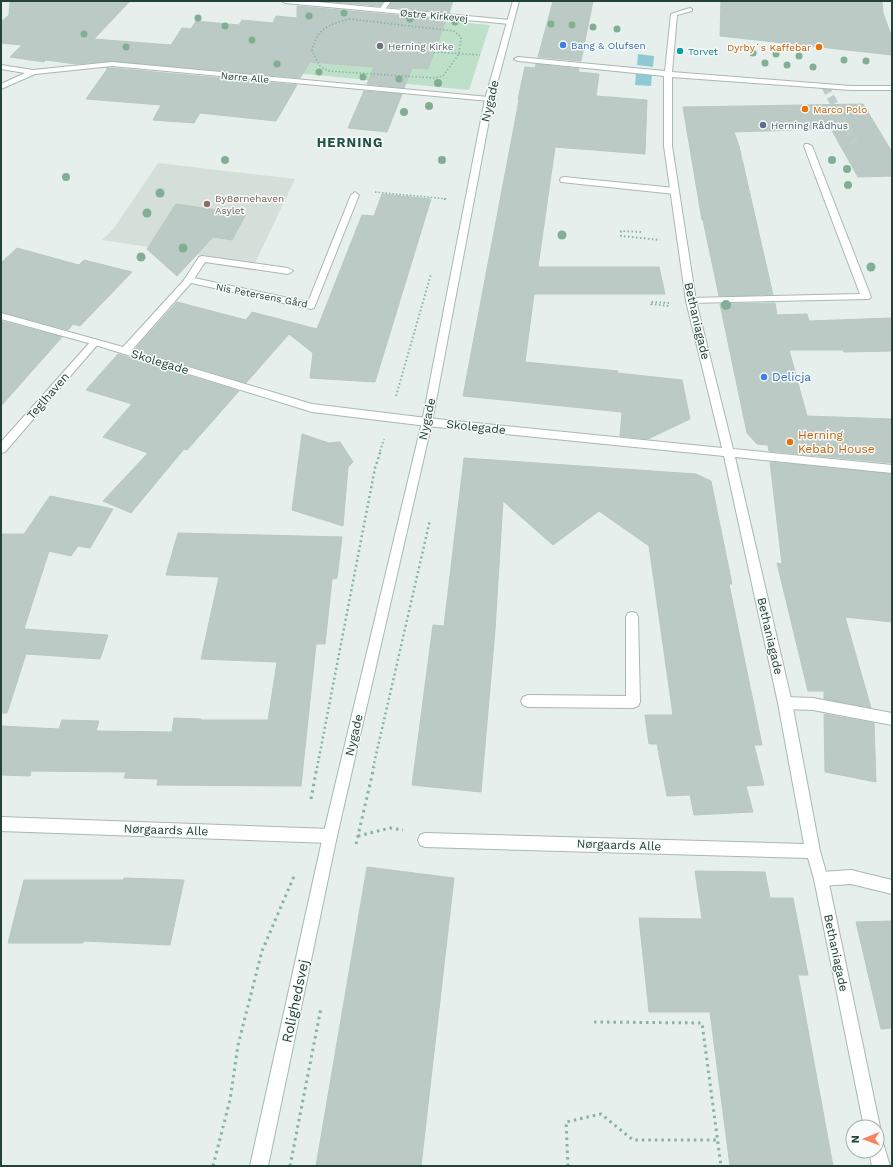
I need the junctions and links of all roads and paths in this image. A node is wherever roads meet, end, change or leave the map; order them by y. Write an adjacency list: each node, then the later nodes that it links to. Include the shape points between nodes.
1 (285, 1): 4 (street, Østre Kirkevej)
2 (388, 1): 4 (street)
3 (516, 1): 6 (street, Nygade)
4 (382, 10): 6 (street, Østre Kirkevej)
5 (690, 10): 13 (street, via 674,14)
6 (510, 22): 16 (street, Nygade)
7 (434, 52): 8 (path)
8 (459, 54): 8 (path, via 461,37 454,31 349,19 327,25 316,35 312,51 320,66 328,71 434,78 444,76); 9 (path)
9 (481, 56)
10 (518, 59): 13 (street)
11 (1, 67): 12 (street, Nørre Alle)
12 (33, 72): 14 (street); 16 (street, Nørre Alle, via 112,64)
13 (668, 74): 15 (street, via 851,88); 19 (street, Bethaniagade, via 668,146)
14 (1, 87)
15 (892, 88)
16 (489, 99): 34 (street, Nygade)
17 (808, 146): 29 (street, via 866,297)
18 (564, 180): 19 (street)
19 (675, 191): 25 (street, Bethaniagade)
20 (355, 195): 22 (path, via 367,191); 28 (street, Nis Petersens Gård, via 311,306)
21 (451, 195): 22 (path)
22 (450, 199): 23 (path)
23 (448, 207)
24 (641, 232): 25 (path, via 621,231 621,236)
25 (682, 242): 29 (street, Bethaniagade)
26 (433, 267): 33 (path)
27 (288, 271): 28 (street, via 202,259)
28 (189, 280): 32 (street)
29 (691, 301): 36 (street, Bethaniagade)
30 (1, 316): 31 (street, Skolegade)
31 (95, 342): 32 (street, Skolegade); 35 (street, Teglhaven)
32 (125, 351): 33 (street, Skolegade, via 312,408)
33 (390, 417): 34 (street, Skolegade); 43 (path, via 375,468)
34 (427, 422): 36 (street, Skolegade); 44 (street, Nygade)
35 (1, 449)
36 (729, 453): 37 (street, Skolegade); 40 (street, Bethaniagade)
37 (892, 470)
38 (632, 617): 39 (street, via 633,702)
39 (528, 701)
40 (785, 703): 41 (street, via 813,704); 46 (street, Bethaniagade)
41 (892, 719)
42 (1, 824): 43 (street, Nørgaards Alle)
43 (303, 835): 44 (street, Nørgaards Alle); 52 (path, via 294,875 262,951 238,1045 230,1100)
44 (330, 836): 45 (path, via 357,837 390,828 416,832); 53 (street, Rolighedsvej)
45 (425, 840): 46 (street, Nørgaards Alle)
46 (813, 851): 47 (street, Bethaniagade)
47 (821, 879): 48 (street, via 851,877); 50 (street, Bethaniagade)
48 (892, 887)
49 (594, 1022): 51 (path, via 702,1024)
50 (870, 1119)
51 (718, 1140): 54 (path, via 633,1140 601,1114 566,1122); 55 (path)
52 (213, 1166)
53 (259, 1166)
54 (568, 1166)
55 (721, 1166)

